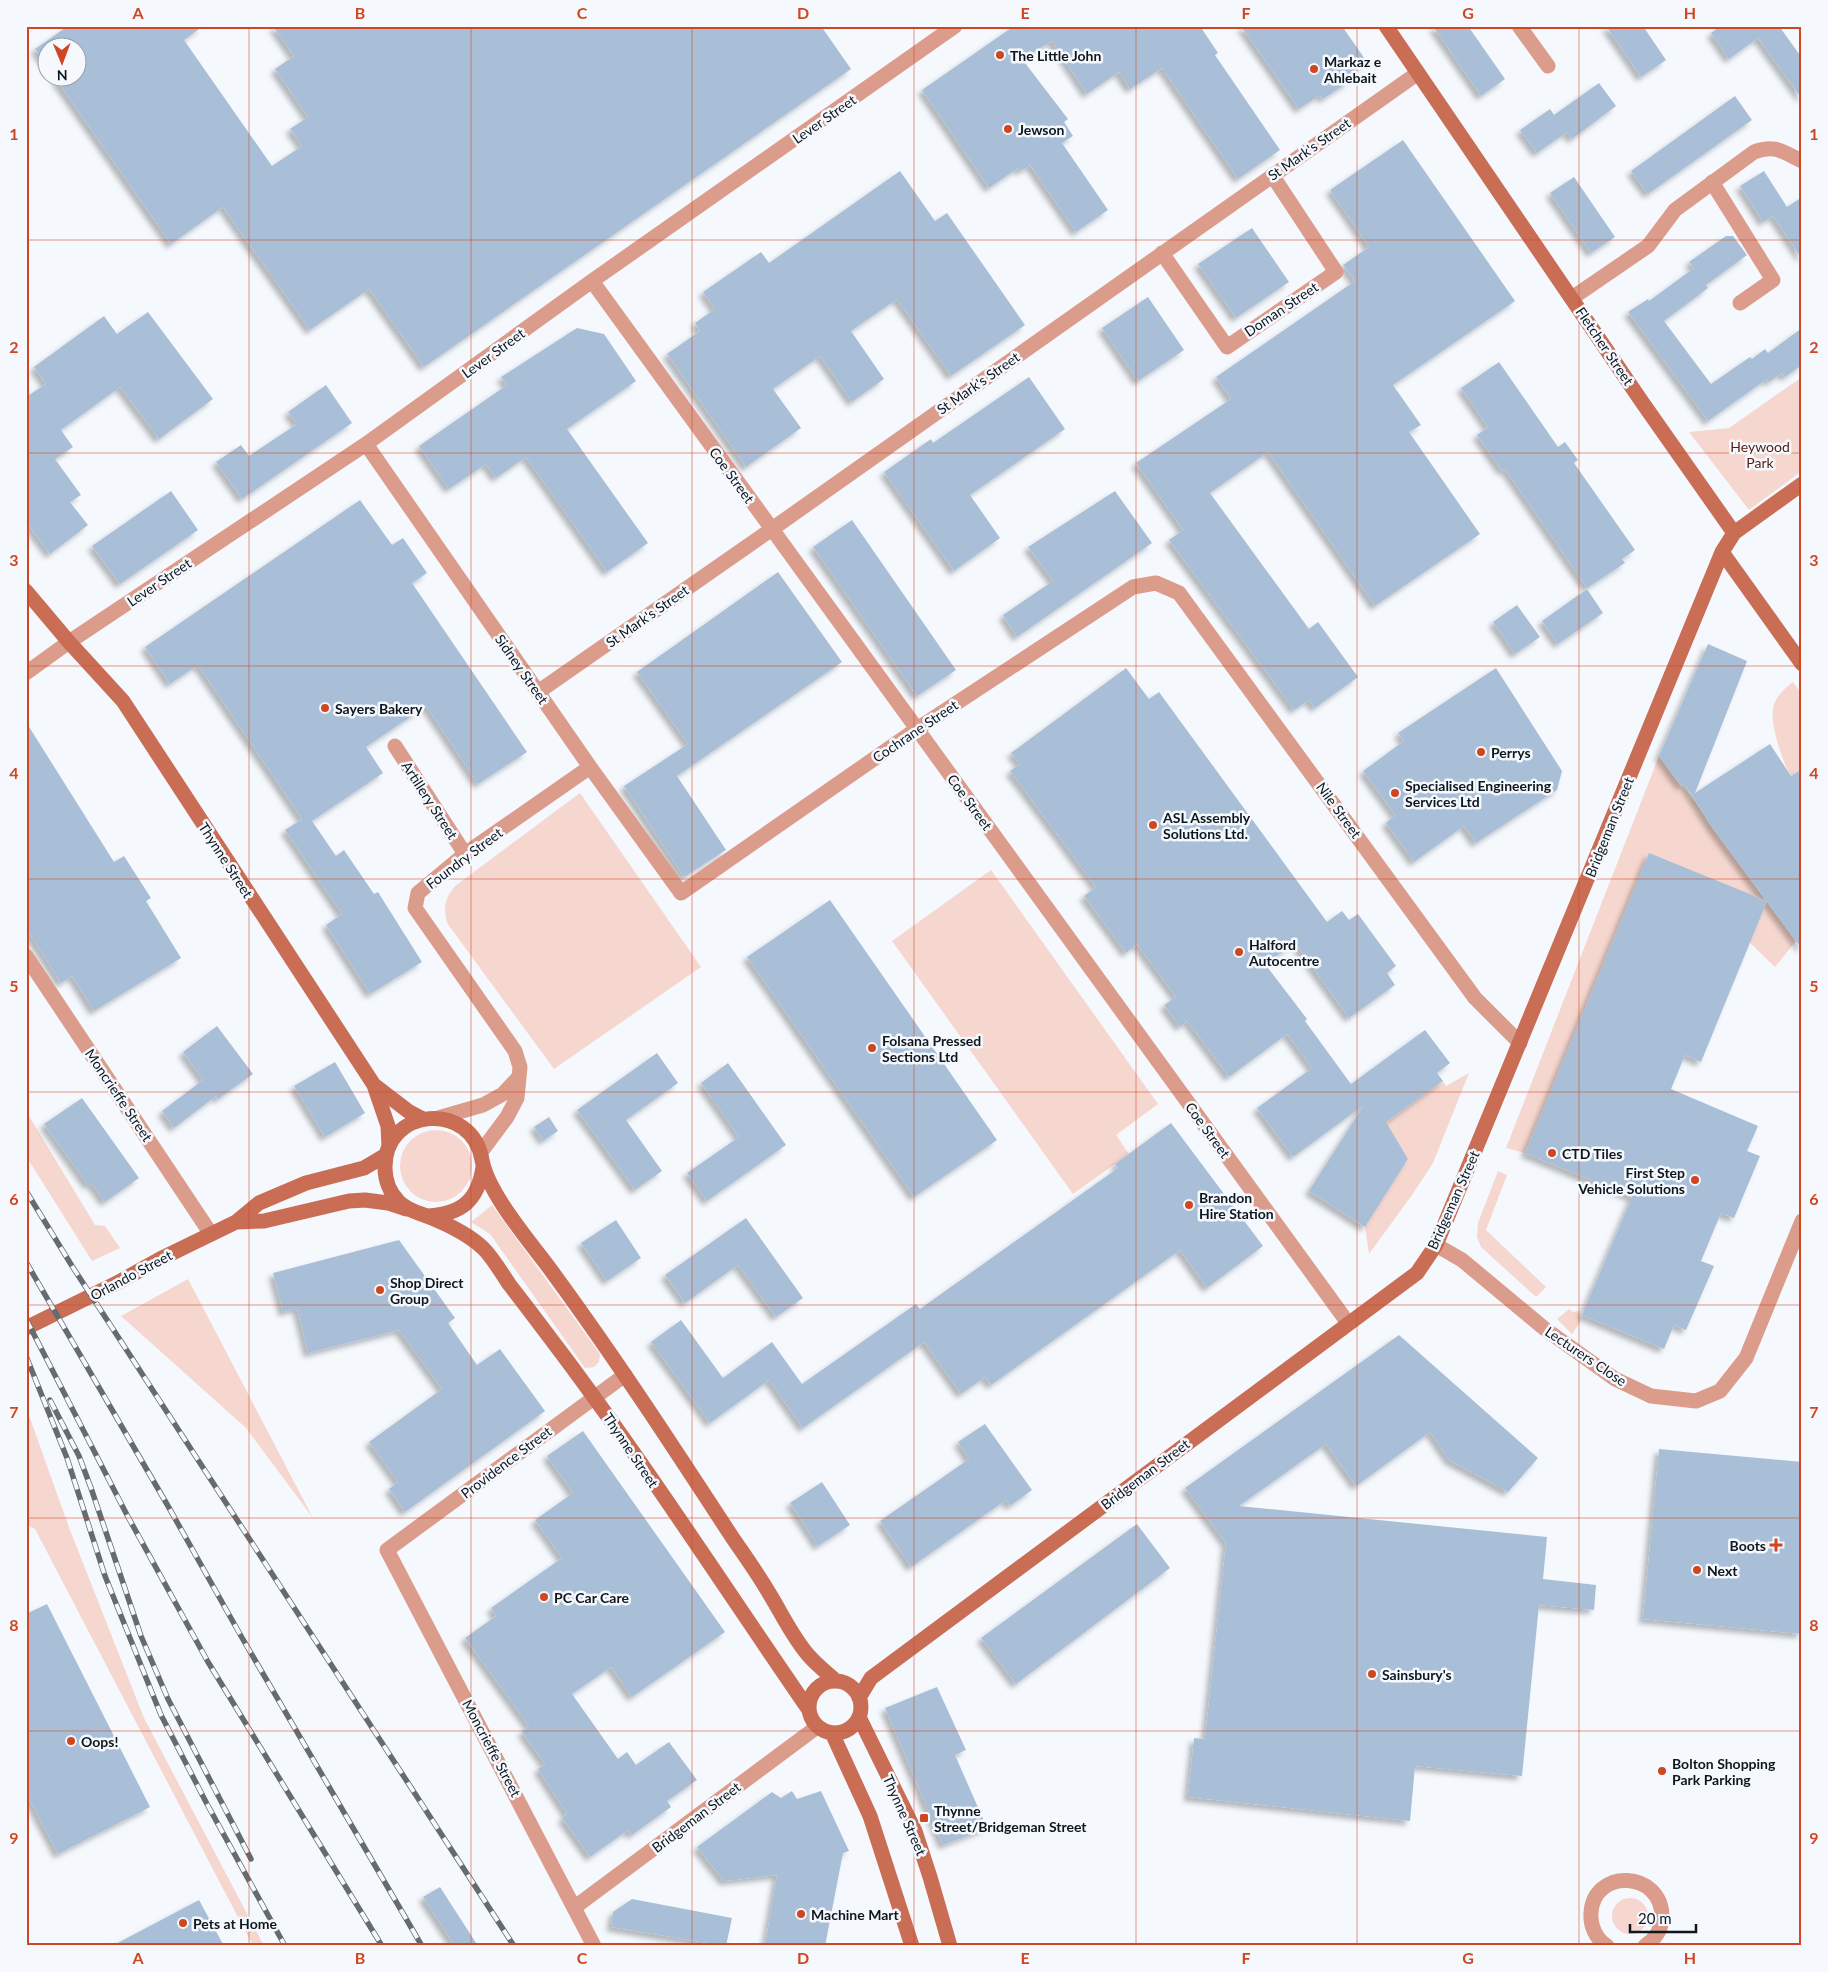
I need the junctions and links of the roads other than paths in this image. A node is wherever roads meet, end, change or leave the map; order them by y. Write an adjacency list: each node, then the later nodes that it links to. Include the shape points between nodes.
1 (954, 26): 10 (street, Lever Street)
2 (1386, 26): 5 (street, Fletcher Street)
3 (1519, 26): 4 (street)
4 (1548, 66)
5 (1418, 73): 7 (street, St Mark's Street); 11 (street, Fletcher Street)
6 (1802, 161): 8 (street, via 1777,148 1765,148 1754,152)
7 (1272, 175): 9 (street, St Mark's Street); 9 (street, Doman Street, via 1336,272 1227,347)
8 (1712, 182): 11 (street, via 1675,210 1648,246); 12 (street, via 1773,280)
9 (1162, 253): 15 (street, St Mark's Street)
10 (592, 282): 13 (street, Lever Street); 15 (street, Coe Street)
11 (1572, 298): 16 (street, Fletcher Street)
12 (1740, 303)
13 (366, 444): 20 (street, Lever Street); 23 (street, Sidney Street)
14 (1802, 484): 16 (street)
15 (772, 529): 23 (street, St Mark's Street); 24 (street, Coe Street)
16 (1734, 533): 17 (street)
17 (1722, 552): 21 (street); 30 (street, Bridgeman Street)
18 (1156, 583): 24 (street, Cochrane Street, via 1133,587); 30 (street, Nile Street, via 1179,592 1476,998)
19 (26, 591): 20 (street, Thynne Street)
20 (68, 642): 22 (street, Lever Street); 32 (street, Thynne Street, via 123,702)
21 (1802, 664)
22 (26, 672)
23 (538, 692): 26 (street, Sidney Street)
24 (917, 729): 28 (street, Cochrane Street); 43 (street, Coe Street)
25 (395, 746): 27 (street, Artillery Street)
26 (590, 767): 27 (street, Foundry Street); 28 (street, Sidney Street)
27 (465, 854): 31 (street, Foundry Street, via 418,893 415,908 515,1051 520,1067)
28 (681, 893)
29 (26, 956): 41 (street, Moncrieffe Street)
30 (1520, 1042): 42 (street, Bridgeman Street)
31 (519, 1077): 33 (street, via 502,1094 483,1105); 36 (street, Foundry Street, via 518,1098)
32 (374, 1085): 34 (street, Thynne Street); 35 (street, Thynne Street, via 388,1126)
33 (438, 1118): 34 (street); 36 (street, via 452,1121 465,1129 475,1139)
34 (423, 1119): 35 (street, via 409,1124 397,1134)
35 (388, 1151): 37 (street, Thynne Street, via 385,1176 390,1191); 40 (street, Orlando Street, via 364,1168 306,1183 259,1203)
36 (482, 1160): 38 (street, Thynne Street, via 481,1183 473,1198 460,1209 445,1215); 45 (street, via 499,1198)
37 (412, 1211): 38 (street, Thynne Street); 40 (street, Orlando Street, via 388,1202 365,1200 264,1221)
38 (428, 1216): 46 (street, Thynne Street, via 456,1229 483,1248)
39 (1802, 1221): 42 (street, Lecturers Close, via 1746,1358 1720,1391 1696,1400 1651,1396 1615,1379 1545,1329 1462,1260)
40 (236, 1222): 41 (street, Orlando Street)
41 (211, 1234): 44 (street, Orlando Street)
42 (1436, 1245): 43 (street, Bridgeman Street, via 1417,1273)
43 (1348, 1323): 48 (street, Bridgeman Street)
44 (26, 1328)
45 (625, 1375): 46 (street, Providence Street); 49 (street, via 767,1589 796,1639 808,1655)
46 (594, 1397): 47 (street, Providence Street); 51 (street, Thynne Street)
47 (387, 1550): 55 (street, Moncrieffe Street)
48 (871, 1678): 49 (street, Bridgeman Street); 50 (street, Bridgeman Street)
49 (840, 1682): 50 (street, via 850,1686); 51 (street, via 819,1686 809,1701)
50 (859, 1698): 52 (street)
51 (809, 1710): 53 (street)
52 (859, 1717): 54 (street, via 849,1729); 59 (street, Thynne Street, via 915,1831)
53 (817, 1727): 54 (street); 55 (street, Bridgeman Street)
54 (832, 1733): 58 (street, via 870,1816)
55 (575, 1907): 57 (street, Moncrieffe Street)
56 (1649, 1944): 60 (street, via 1662,1922 1662,1910 1657,1898 1643,1884 1626,1880 1604,1888 1591,1908 1593,1931)
57 (594, 1946)
58 (912, 1946)
59 (950, 1946)
60 (1607, 1946)

